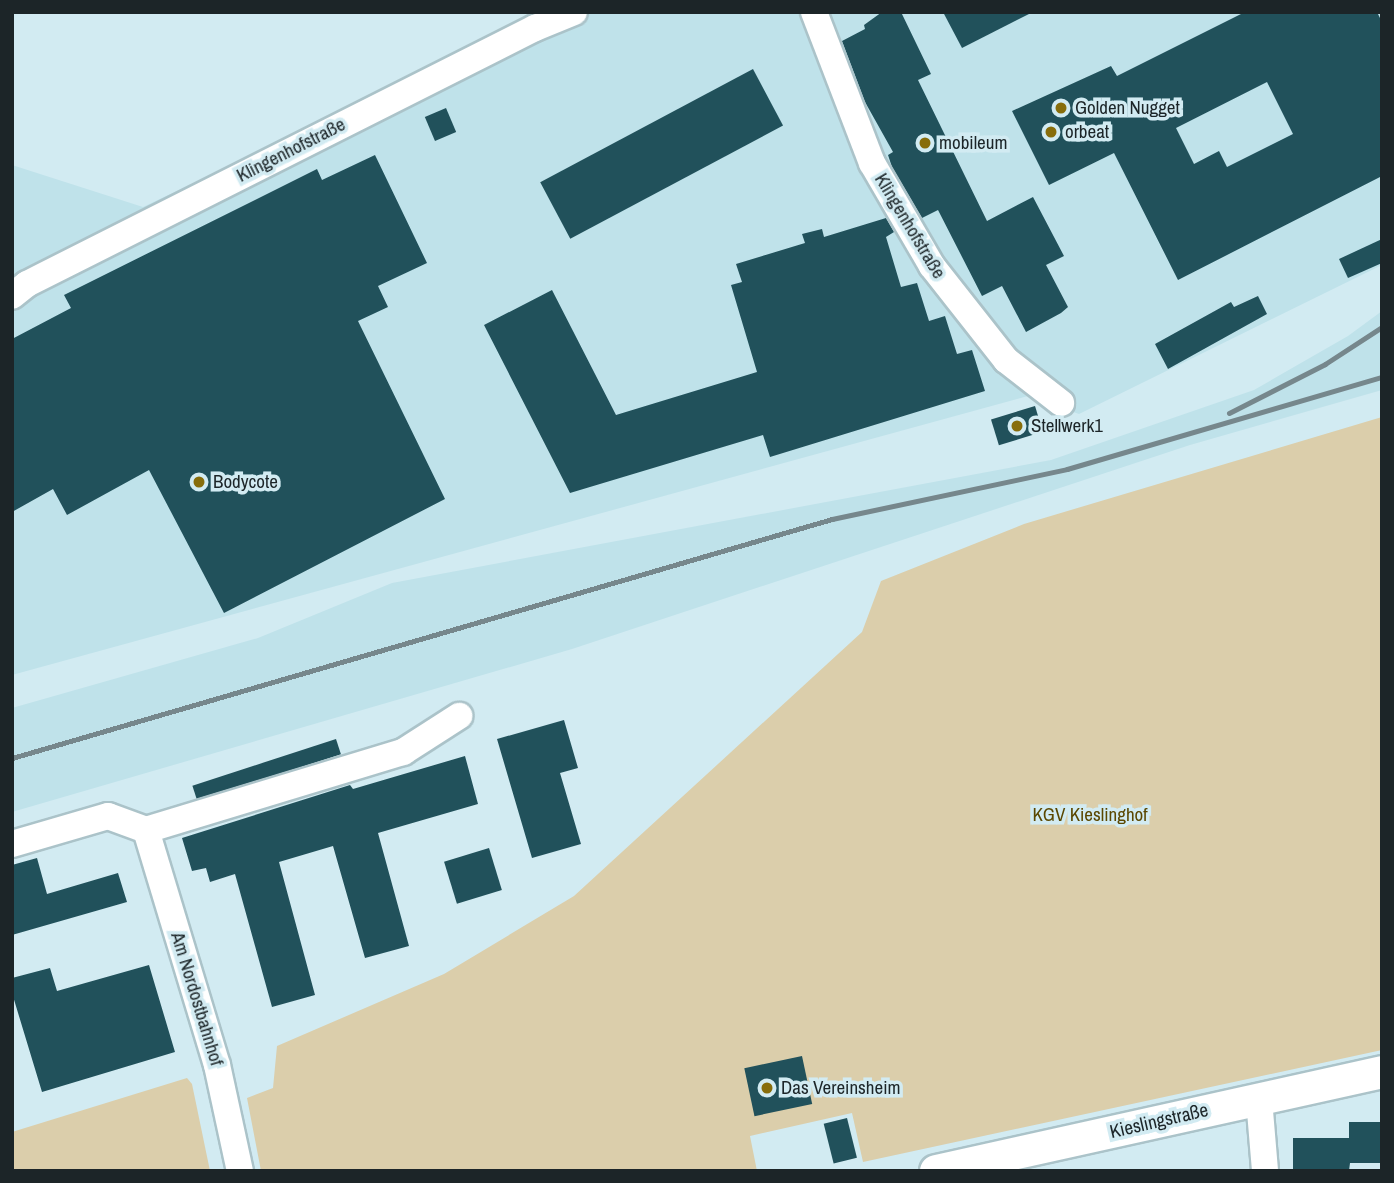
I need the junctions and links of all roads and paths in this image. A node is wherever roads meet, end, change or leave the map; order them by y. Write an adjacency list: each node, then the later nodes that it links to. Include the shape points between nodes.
1 (574, 12): 3 (street, Klingenhofstraße, via 535,27 27,284)
2 (814, 12): 4 (street, Klingenhofstraße, via 872,163 932,266 1006,360)
3 (12, 296)
4 (1061, 403)
5 (459, 716): 6 (street, via 403,752)
6 (146, 830): 7 (street, via 108,816); 11 (street, Am Nordostbahnhof, via 217,1065)
7 (12, 844)
8 (1382, 1072): 9 (street, Kieslingstraße)
9 (1259, 1099): 10 (street, Kieslingstraße); 13 (street)
10 (988, 1165): 12 (street, Kieslingstraße)
11 (240, 1171)
12 (936, 1171)
13 (1265, 1171)

